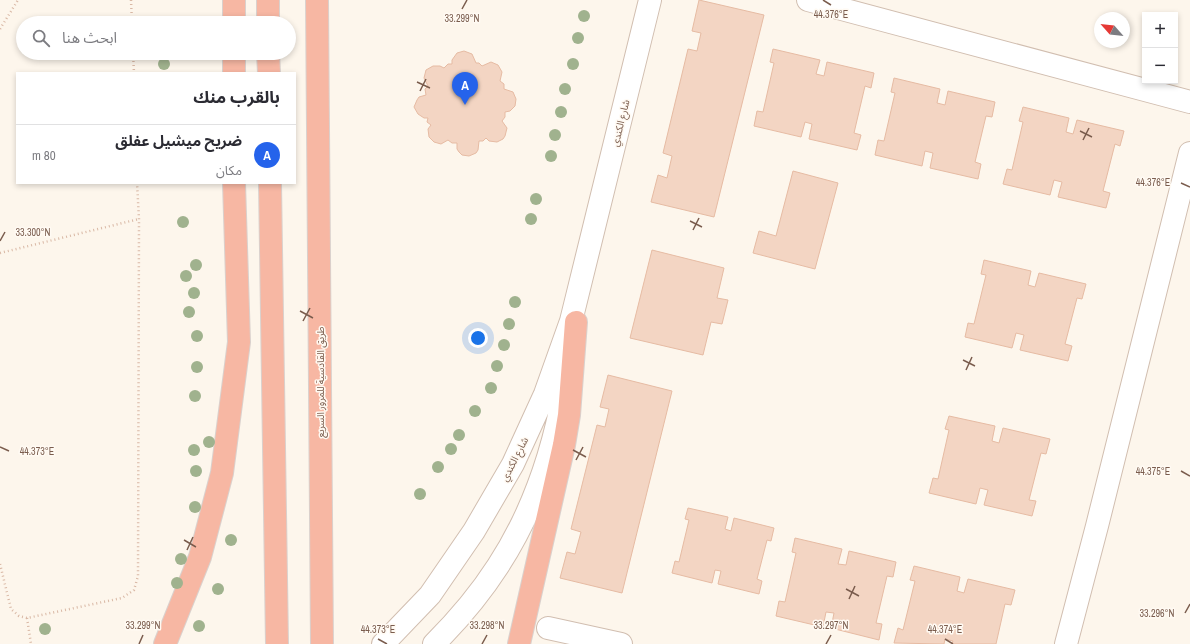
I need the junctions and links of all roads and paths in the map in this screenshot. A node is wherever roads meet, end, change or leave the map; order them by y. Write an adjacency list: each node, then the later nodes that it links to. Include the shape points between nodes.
1 (18, 0): 11 (path)
2 (131, 0): 8 (path)
3 (234, 0): 9 (highway)
4 (268, 0): 10 (highway)
5 (317, 0): 33 (highway, طريق القادسية للمرور السريع)
6 (650, 0): 24 (street, شارع الكندي)
7 (808, 0): 18 (street)
8 (132, 16)
9 (234, 16)
10 (268, 16)
11 (0, 29)
12 (133, 60): 15 (path)
13 (234, 60): 16 (highway)
14 (268, 60): 17 (highway)
15 (134, 72)
16 (234, 72)
17 (268, 72)
18 (1190, 102)
19 (1190, 153): 38 (street)
20 (137, 184): 23 (path)
21 (234, 184): 31 (highway, via 239,342 222,473 200,557)
22 (270, 184): 32 (highway)
23 (139, 219): 25 (path); 28 (path, via 138,576 134,590 122,598)
24 (590, 246): 26 (street, شارع الكندي); 34 (street, شارع الكندي, via 571,321 545,394 513,464 474,531 430,595)
25 (0, 253)
26 (576, 322): 35 (street, شارع الكندي, via 563,395 547,460 525,518 498,566 463,614); 36 (highway, via 569,415 564,445)
27 (0, 564): 28 (path, via 11,609 19,616)
28 (27, 618): 30 (path)
29 (548, 628): 37 (street)
30 (31, 644)
31 (165, 644)
32 (277, 644)
33 (322, 644)
34 (383, 644)
35 (434, 644)
36 (519, 644)
37 (621, 644)
38 (1066, 644)

